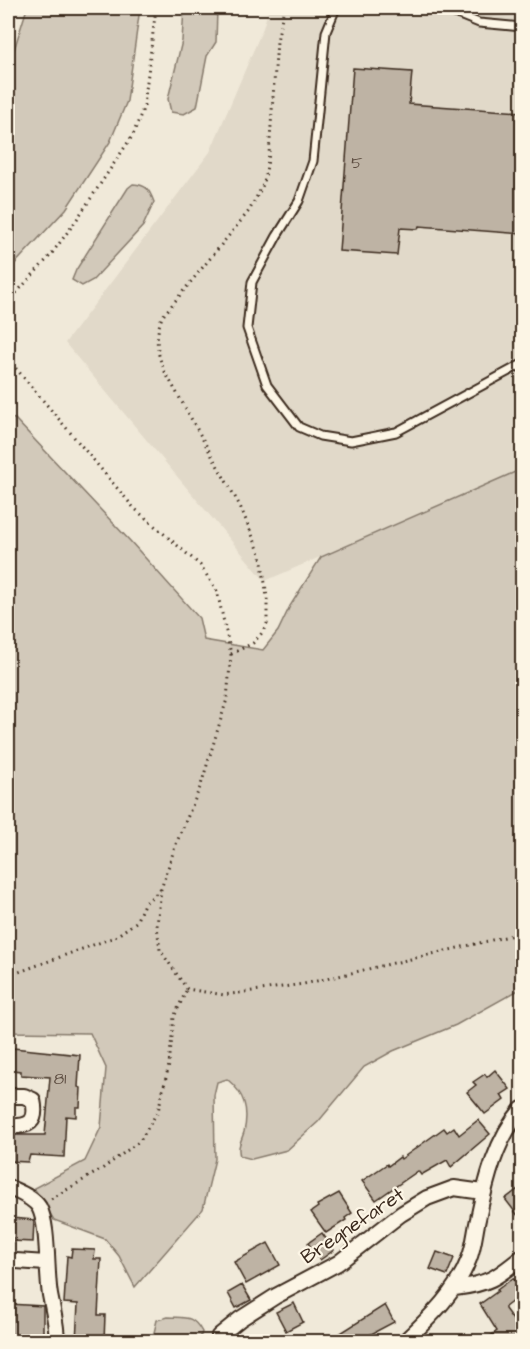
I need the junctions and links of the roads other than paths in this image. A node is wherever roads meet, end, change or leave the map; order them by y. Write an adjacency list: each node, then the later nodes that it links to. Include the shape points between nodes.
1 (336, 8): 4 (lane, via 326,32 313,161 299,201 252,282 247,328 267,385 299,427 320,436 351,441 396,432)
2 (442, 8): 3 (lane, via 479,23)
3 (522, 27)
4 (522, 364)
5 (8, 1096): 7 (street, via 30,1097 34,1110 29,1124)
6 (522, 1109): 9 (street, via 511,1122 492,1162)
7 (8, 1126)
8 (8, 1187): 12 (street, via 39,1208 45,1227)
9 (483, 1192): 13 (street, via 470,1258); 14 (street, Bregnefaret, via 454,1188 427,1198 338,1263 276,1296)
10 (522, 1257): 13 (street, via 494,1279)
11 (16, 1261): 12 (street)
12 (46, 1263): 15 (street)
13 (455, 1288): 16 (street)
14 (219, 1336)
15 (57, 1341)
16 (404, 1341)

